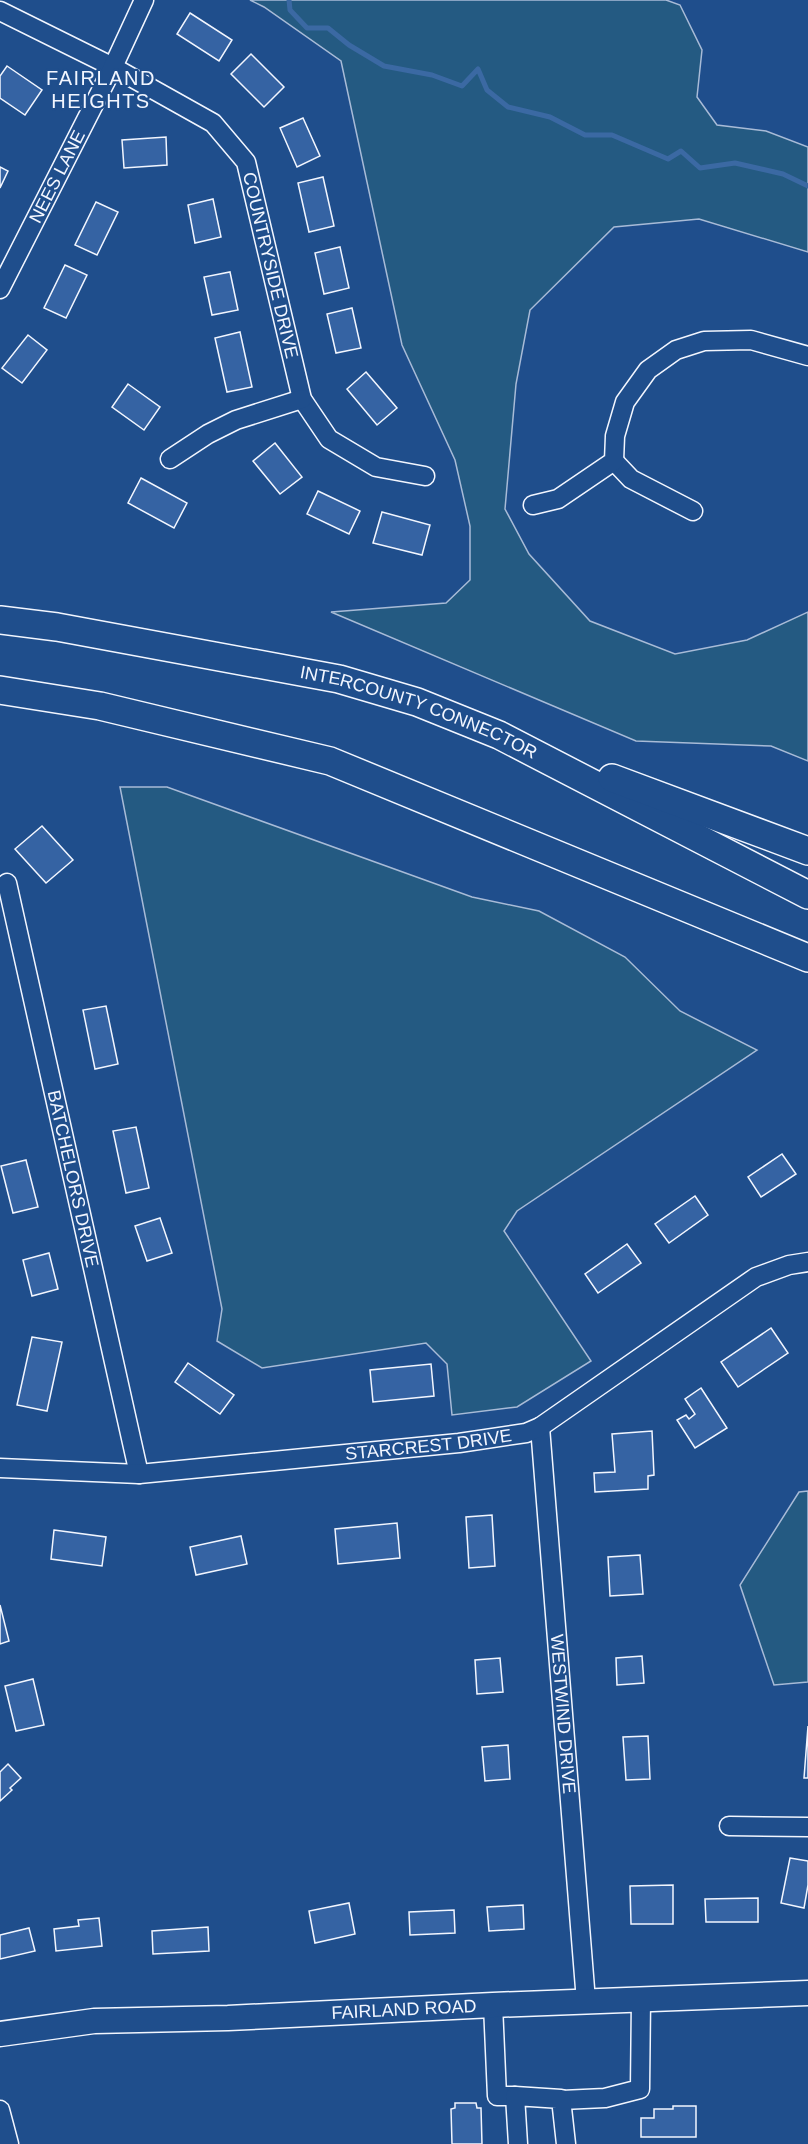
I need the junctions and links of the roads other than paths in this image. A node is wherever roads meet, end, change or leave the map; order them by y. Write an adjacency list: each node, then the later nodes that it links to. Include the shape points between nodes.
1 (144, 0): 3 (street, NEES LANE)
2 (0, 10): 3 (street, COUNTRYSIDE DRIVE)
3 (112, 67): 4 (street, NEES LANE); 6 (street, COUNTRYSIDE DRIVE, via 213,123 246,162)
4 (0, 289)
5 (808, 356): 8 (street, via 751,340 704,341 676,350 648,370 625,402 615,436)
6 (302, 399): 7 (street, via 236,420); 9 (street, COUNTRYSIDE DRIVE, via 329,439 376,467)
7 (170, 459)
8 (614, 461): 10 (street, via 558,499); 11 (street, via 631,479)
9 (425, 476)
10 (533, 505)
11 (693, 511)
12 (0, 620): 14 (highway, INTERCOUNTY CONNECTOR, via 339,679 417,702)
13 (0, 690): 18 (highway, via 100,706 330,761)
14 (499, 735): 15 (highway); 17 (highway, INTERCOUNTY CONNECTOR)
15 (808, 851)
16 (7, 883): 22 (street, BATCHELORS DRIVE)
17 (808, 895)
18 (808, 958)
19 (808, 1262): 20 (street, STARCREST DRIVE, via 756,1277)
20 (540, 1427): 22 (street, STARCREST DRIVE, via 526,1433 459,1443); 27 (street, WESTWIND DRIVE)
21 (0, 1468): 22 (street, STARCREST DRIVE)
22 (139, 1474)
23 (729, 1826): 24 (street)
24 (808, 1827)
25 (808, 1993): 26 (main road, FAIRLAND ROAD)
26 (640, 1999): 27 (main road, FAIRLAND ROAD); 31 (street, via 640,2089 605,2098)
27 (586, 2001): 28 (main road, FAIRLAND ROAD)
28 (493, 2005): 29 (main road, FAIRLAND ROAD, via 94,2021); 30 (street, via 497,2096)
29 (0, 2034)
30 (515, 2096): 31 (street); 34 (street)
31 (562, 2100): 35 (street)
32 (0, 2110): 33 (street)
33 (9, 2144)
34 (518, 2144)
35 (566, 2144)

